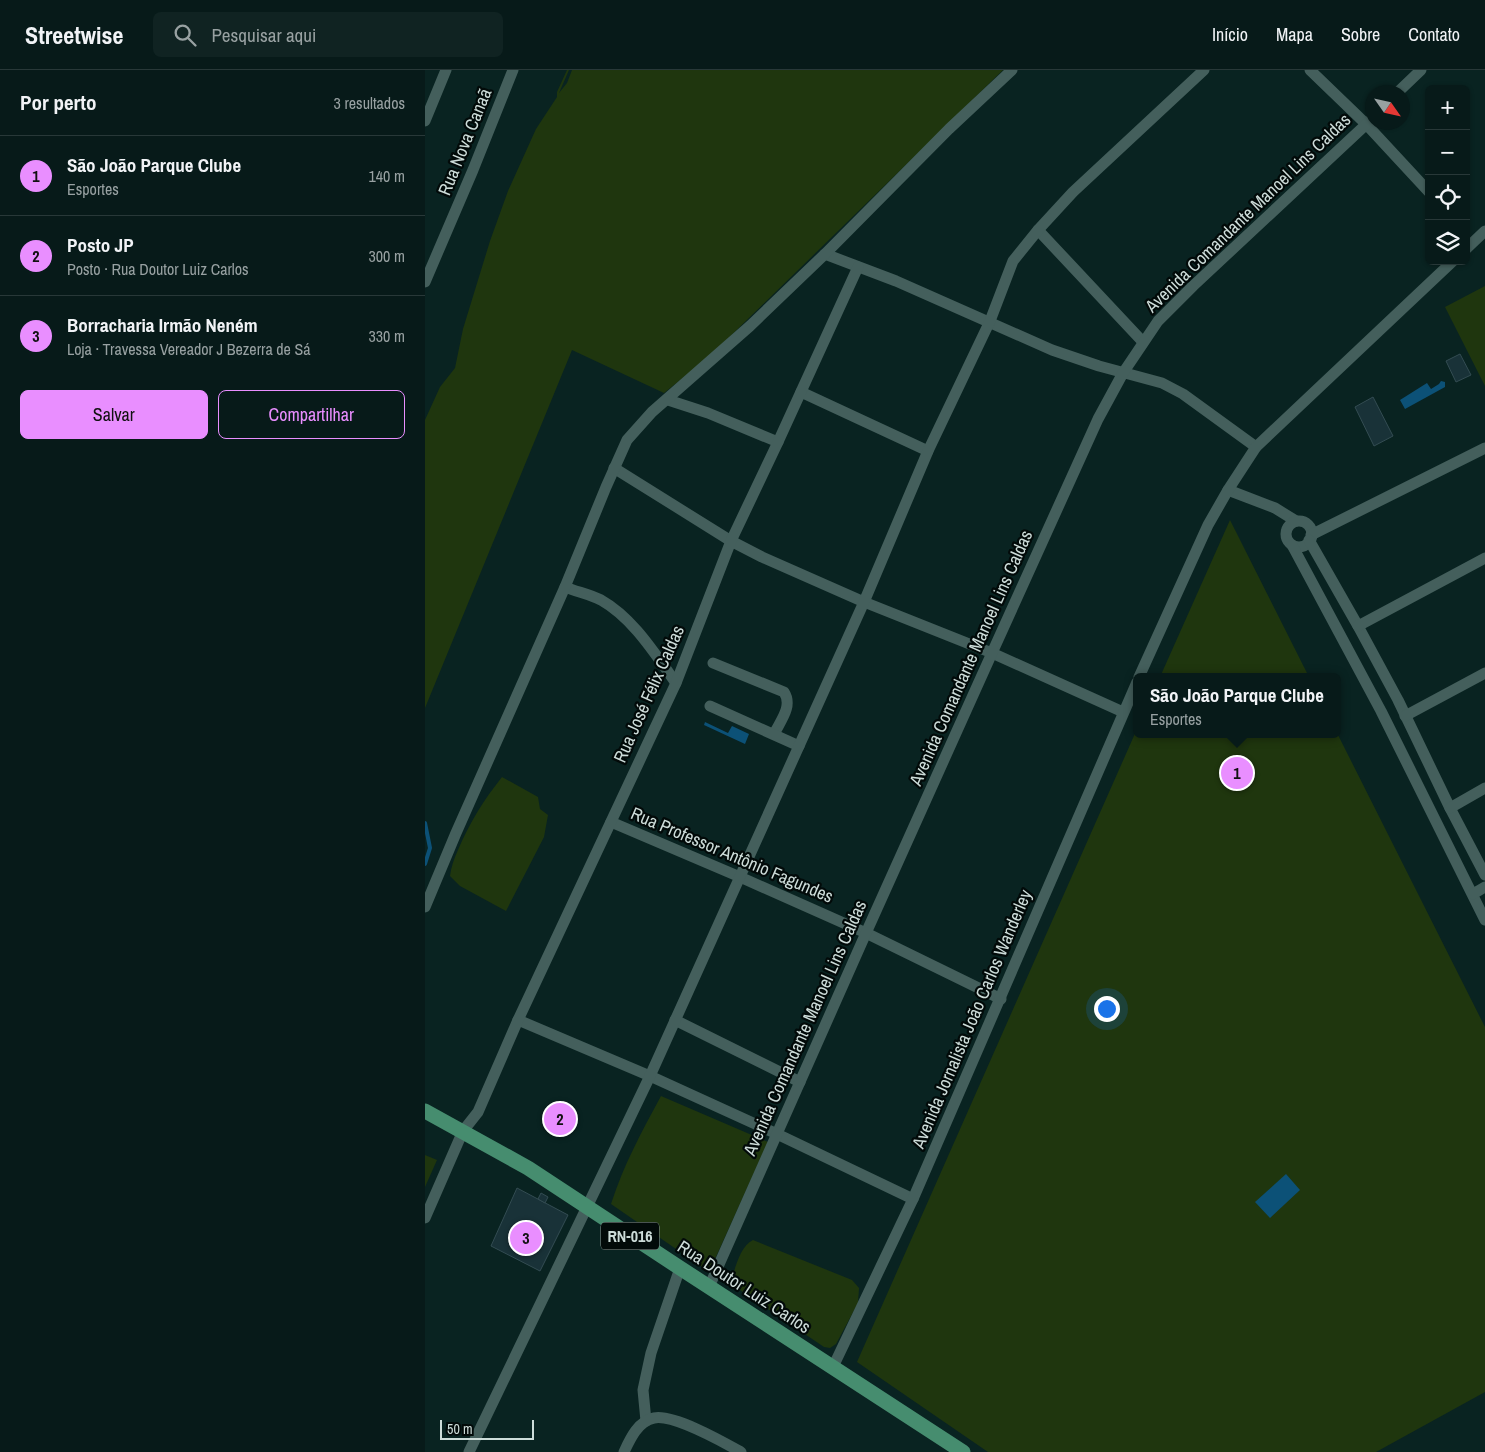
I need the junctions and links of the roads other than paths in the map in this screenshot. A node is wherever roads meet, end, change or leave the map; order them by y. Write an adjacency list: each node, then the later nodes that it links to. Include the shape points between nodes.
1 (446, 70): 9 (street)
2 (513, 70): 19 (street, Rua Nova Canaã)
3 (1012, 70): 16 (street)
4 (1204, 70): 13 (street, via 1073,192)
5 (1310, 70): 8 (street)
6 (1421, 70): 7 (street)
7 (1405, 85)
8 (1365, 118)
9 (425, 121)
10 (1365, 125): 21 (street, Avenida Comandante Manoel Lins Caldas, via 1193,286)
11 (1377, 130): 12 (street)
12 (1425, 187)
13 (1038, 230): 20 (street, via 1013,261); 21 (street)
14 (1485, 231): 15 (street)
15 (1470, 245)
16 (825, 254): 18 (street); 24 (street)
17 (1449, 265): 26 (street)
18 (858, 267): 20 (street); 23 (street, Rua José Félix Caldas)
19 (425, 282)
20 (990, 322): 22 (street, via 1052,350); 28 (street)
21 (1143, 342): 22 (street, Avenida Comandante Manoel Lins Caldas)
22 (1123, 372): 26 (street, via 1162,383 1183,394); 39 (street, Avenida Comandante Manoel Lins Caldas, via 1098,419)
23 (801, 392): 25 (street, Rua José Félix Caldas); 28 (street)
24 (667, 400): 25 (street); 29 (street, via 627,440)
25 (779, 442): 33 (street, Rua José Félix Caldas)
26 (1256, 447): 30 (street)
27 (1485, 448): 32 (street)
28 (927, 451): 37 (street)
29 (614, 468): 33 (street); 36 (street)
30 (1228, 490): 31 (street, via 1275,508); 41 (street, via 1208,525)
31 (1296, 521): 32 (street, via 1309,526); 34 (street, via 1286,532)
32 (1310, 538): 34 (street, via 1302,546); 38 (street)
33 (731, 541): 37 (street); 43 (street, Rua José Félix Caldas)
34 (1292, 545): 47 (street)
35 (1485, 558): 38 (street)
36 (565, 587): 43 (street, via 588,594 616,610 641,635); 61 (street)
37 (863, 602): 39 (street); 53 (street)
38 (1358, 626): 45 (street)
39 (992, 653): 48 (street); 63 (street, Avenida Comandante Manoel Lins Caldas)
40 (713, 663): 51 (street, via 784,692 788,706)
41 (1141, 673)
42 (1485, 673): 49 (street)
43 (676, 683): 56 (street, Rua José Félix Caldas)
44 (1133, 691): 48 (street, Avenida Jornalista João Carlos Wanderley)
45 (1398, 700): 47 (street); 49 (street)
46 (710, 706): 51 (street)
47 (1381, 711): 52 (street)
48 (1123, 712): 64 (street, Avenida Jornalista João Carlos Wanderley)
49 (1405, 716): 50 (street)
50 (1412, 730): 52 (street); 55 (street)
51 (774, 734): 53 (street)
52 (1393, 738): 60 (street)
53 (799, 746): 58 (street)
54 (1485, 788): 55 (street)
55 (1450, 808): 57 (street)
56 (611, 822): 58 (street, Rua Professor Antônio Fagundes); 65 (street, Rua José Félix Caldas)
57 (1485, 875)
58 (740, 877): 63 (street, Rua Professor Antônio Fagundes); 66 (street)
59 (1485, 887): 60 (street)
60 (1473, 894): 62 (street)
61 (425, 907)
62 (1484, 918)
63 (866, 933): 64 (street, Rua Professor Antônio Fagundes); 68 (street, Avenida Comandante Manoel Lins Caldas)
64 (1001, 999): 72 (street, Avenida Jornalista João Carlos Wanderley)
65 (518, 1020): 67 (street); 70 (street, Rua José Félix Caldas, via 477,1112)
66 (675, 1020): 67 (street); 68 (street)
67 (650, 1076): 71 (street); 73 (street)
68 (800, 1082): 71 (street, Avenida Comandante Manoel Lins Caldas)
69 (425, 1110): 70 (main road, Rua Doutor Luiz Carlos / RN-016)
70 (463, 1131): 73 (main road, Rua Doutor Luiz Carlos / RN-016); 74 (street, Rua José Félix Caldas)
71 (777, 1134): 72 (street); 76 (street, Avenida Comandante Manoel Lins Caldas)
72 (913, 1199): 77 (street, Avenida Jornalista João Carlos Wanderley)
73 (587, 1207): 75 (main road, Rua Doutor Luiz Carlos / RN-016); 79 (street)
74 (425, 1218)
75 (680, 1268): 76 (main road, Rua Doutor Luiz Carlos / RN-016); 78 (street, via 651,1353 643,1390)
76 (709, 1287): 77 (main road, Rua Doutor Luiz Carlos / RN-016)
77 (833, 1367): 82 (main road, Rua Doutor Luiz Carlos / RN-016)
78 (646, 1421): 80 (street, via 630,1438); 81 (street, via 669,1419 705,1432)
79 (469, 1452)
80 (624, 1452)
81 (741, 1452)
82 (963, 1452)

